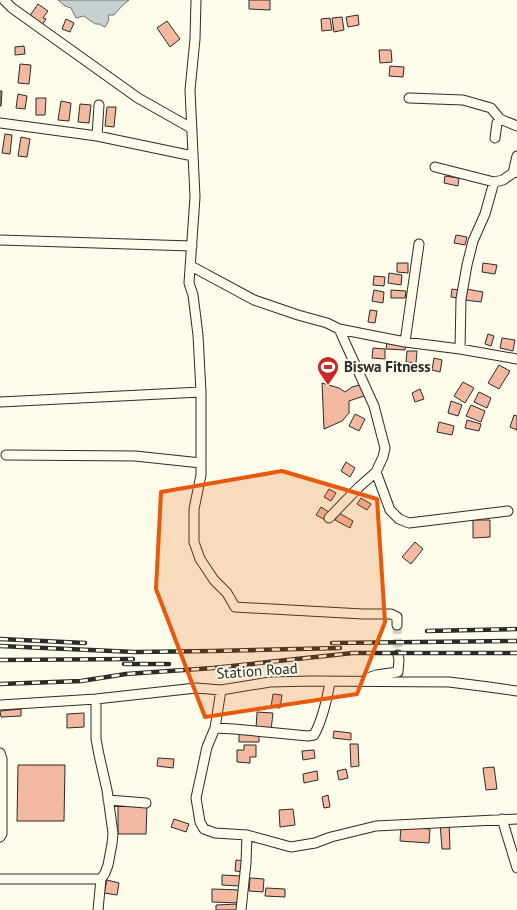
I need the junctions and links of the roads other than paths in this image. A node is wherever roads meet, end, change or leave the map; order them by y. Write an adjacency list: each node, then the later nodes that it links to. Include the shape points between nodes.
1 (4, 0): 3 (street)
2 (196, 0): 9 (street, via 190,90)
3 (14, 4): 9 (street, via 138,98)
4 (409, 98): 6 (street, via 463,100 491,108)
5 (99, 105): 10 (street)
6 (500, 119): 8 (street); 11 (street)
7 (0, 123): 10 (street)
8 (517, 126)
9 (192, 128): 12 (street)
10 (97, 136): 12 (street)
11 (495, 138)
12 (193, 156): 19 (street)
13 (517, 156): 15 (street)
14 (435, 168): 16 (street)
15 (515, 172): 16 (street)
16 (494, 182): 23 (street, via 467,265 461,299)
17 (0, 240): 19 (street)
18 (419, 244): 22 (street)
19 (192, 246): 20 (street)
20 (191, 266): 21 (street, via 254,300); 25 (street)
21 (339, 329): 22 (street); 29 (street, via 374,406 383,438 385,448)
22 (405, 342): 23 (street)
23 (460, 349): 24 (street)
24 (517, 359)
25 (201, 392): 26 (street); 28 (street)
26 (0, 402)
27 (6, 455): 28 (street, via 135,456)
28 (201, 462): 32 (street, via 194,509 194,542 200,559 235,607 391,614 397,617)
29 (376, 472): 30 (street, via 390,510 409,523); 31 (street)
30 (508, 511)
31 (329, 518)
32 (397, 625)
33 (398, 656): 34 (street, via 398,672 384,672)
34 (363, 681): 35 (street, Station Road); 37 (street, Station Road, via 449,682)
35 (330, 682): 36 (street, Station Road, via 270,682); 40 (street, via 314,735)
36 (221, 690): 38 (street, Station Road, via 196,688); 40 (street)
37 (517, 692)
38 (96, 699): 39 (street, Station Road); 42 (street, via 96,739)
39 (0, 705)
40 (215, 728): 46 (street, via 207,747 196,798 200,822 204,829 214,833)
41 (0, 752): 47 (street)
42 (108, 800): 43 (street); 50 (street, via 113,833 108,865)
43 (146, 803)
44 (502, 819): 45 (street); 46 (street, via 376,826 292,847); 48 (street)
45 (517, 819)
46 (247, 835): 52 (street)
47 (0, 838)
48 (517, 868)
49 (0, 879): 50 (street)
50 (101, 879): 51 (street)
51 (98, 910)
52 (241, 910)

